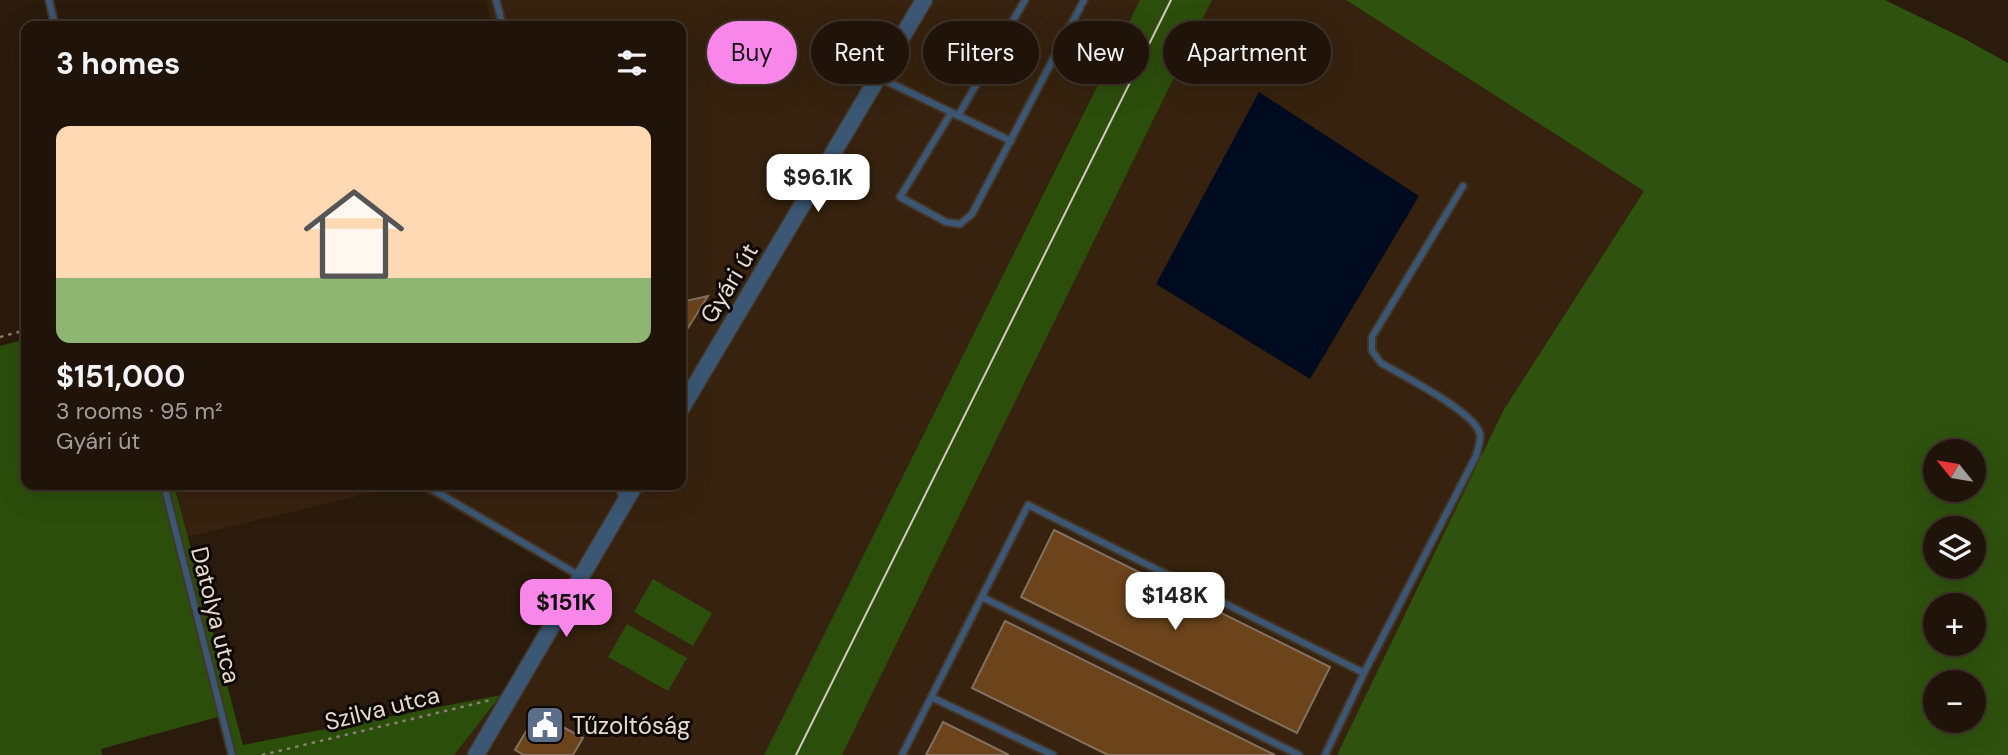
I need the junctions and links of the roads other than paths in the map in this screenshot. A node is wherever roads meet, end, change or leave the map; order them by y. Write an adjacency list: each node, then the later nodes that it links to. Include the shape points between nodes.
1 (49, 0): 6 (lane)
2 (496, 0): 7 (lane)
3 (924, 0): 8 (street, Gyári út)
4 (1025, 0): 11 (lane)
5 (1084, 0): 12 (lane)
6 (54, 21)
7 (502, 21)
8 (909, 25)
9 (874, 84): 14 (street, Gyári út)
10 (890, 84): 11 (lane)
11 (954, 115): 12 (lane); 12 (lane, via 900,197 946,222 961,224 972,214)
12 (1011, 141)
13 (1463, 186): 22 (lane, via 1373,337 1372,351 1381,363 1475,421 1481,437 1476,456)
14 (686, 401)
15 (165, 490): 24 (lane, Datolya utca)
16 (434, 490): 20 (lane)
17 (620, 490): 19 (lane)
18 (632, 490): 19 (street)
19 (624, 504): 20 (street)
20 (582, 577): 25 (street)
21 (982, 597): 22 (lane, via 1028,505); 23 (lane); 28 (lane)
22 (1364, 673): 29 (lane)
23 (931, 697): 26 (lane); 27 (lane)
24 (232, 755)
25 (476, 755)
26 (902, 755)
27 (1053, 755)
28 (1299, 755)
29 (1325, 755)

